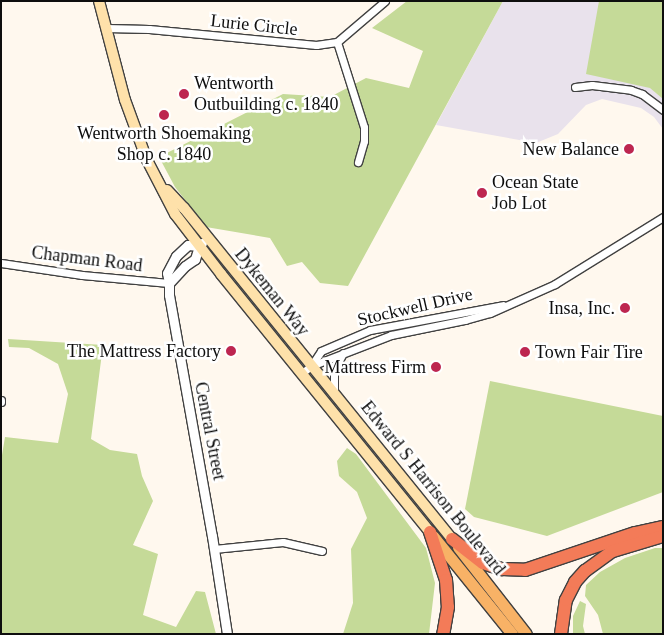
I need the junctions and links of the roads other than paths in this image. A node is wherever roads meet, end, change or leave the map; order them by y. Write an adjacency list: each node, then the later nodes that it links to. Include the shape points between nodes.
1 (99, 1): 3 (main road)
2 (385, 1): 4 (street)
3 (106, 28): 4 (street, Lurie Circle, via 159,30 298,45); 8 (main road, via 125,100 147,160)
4 (338, 42): 7 (street, via 363,120 364,141)
5 (575, 86): 6 (street, via 631,90)
6 (663, 110)
7 (358, 162)
8 (161, 184): 10 (main road); 11 (main road, via 175,214)
9 (663, 217): 14 (street, Stockwell Drive, via 555,284)
10 (208, 239): 11 (street); 16 (main road, Dykeman Way)
11 (198, 246): 13 (street, via 195,259); 13 (street, Central Street, via 188,245 176,256 167,273); 17 (main road, Dykeman Way)
12 (1, 264): 13 (street, Chapman Road)
13 (169, 283): 23 (street, Central Street, via 171,316)
14 (506, 304): 15 (street, Stockwell Drive, via 481,317 391,335); 16 (street, Stockwell Drive, via 370,330 322,351)
15 (344, 353): 16 (street, Stockwell Drive); 18 (street, via 334,370)
16 (311, 366): 17 (street, Stockwell Drive); 18 (main road, Edward S Harrison Boulevard)
17 (301, 374): 20 (main road, Edward S Harrison Boulevard)
18 (334, 393): 22 (main road, Edward S Harrison Boulevard)
19 (663, 527): 22 (highway, via 635,533 525,570 502,569 483,562)
20 (430, 532): 26 (highway, via 446,580 448,607); 27 (main road, Edward S Harrison Boulevard)
21 (663, 536): 29 (highway, via 613,551 585,571 566,600)
22 (452, 539): 28 (main road, Edward S Harrison Boulevard)
23 (214, 549): 24 (street, via 283,542); 25 (street, Central Street)
24 (322, 551)
25 (227, 634)
26 (443, 634)
27 (512, 634)
28 (526, 634)
29 (561, 634)

